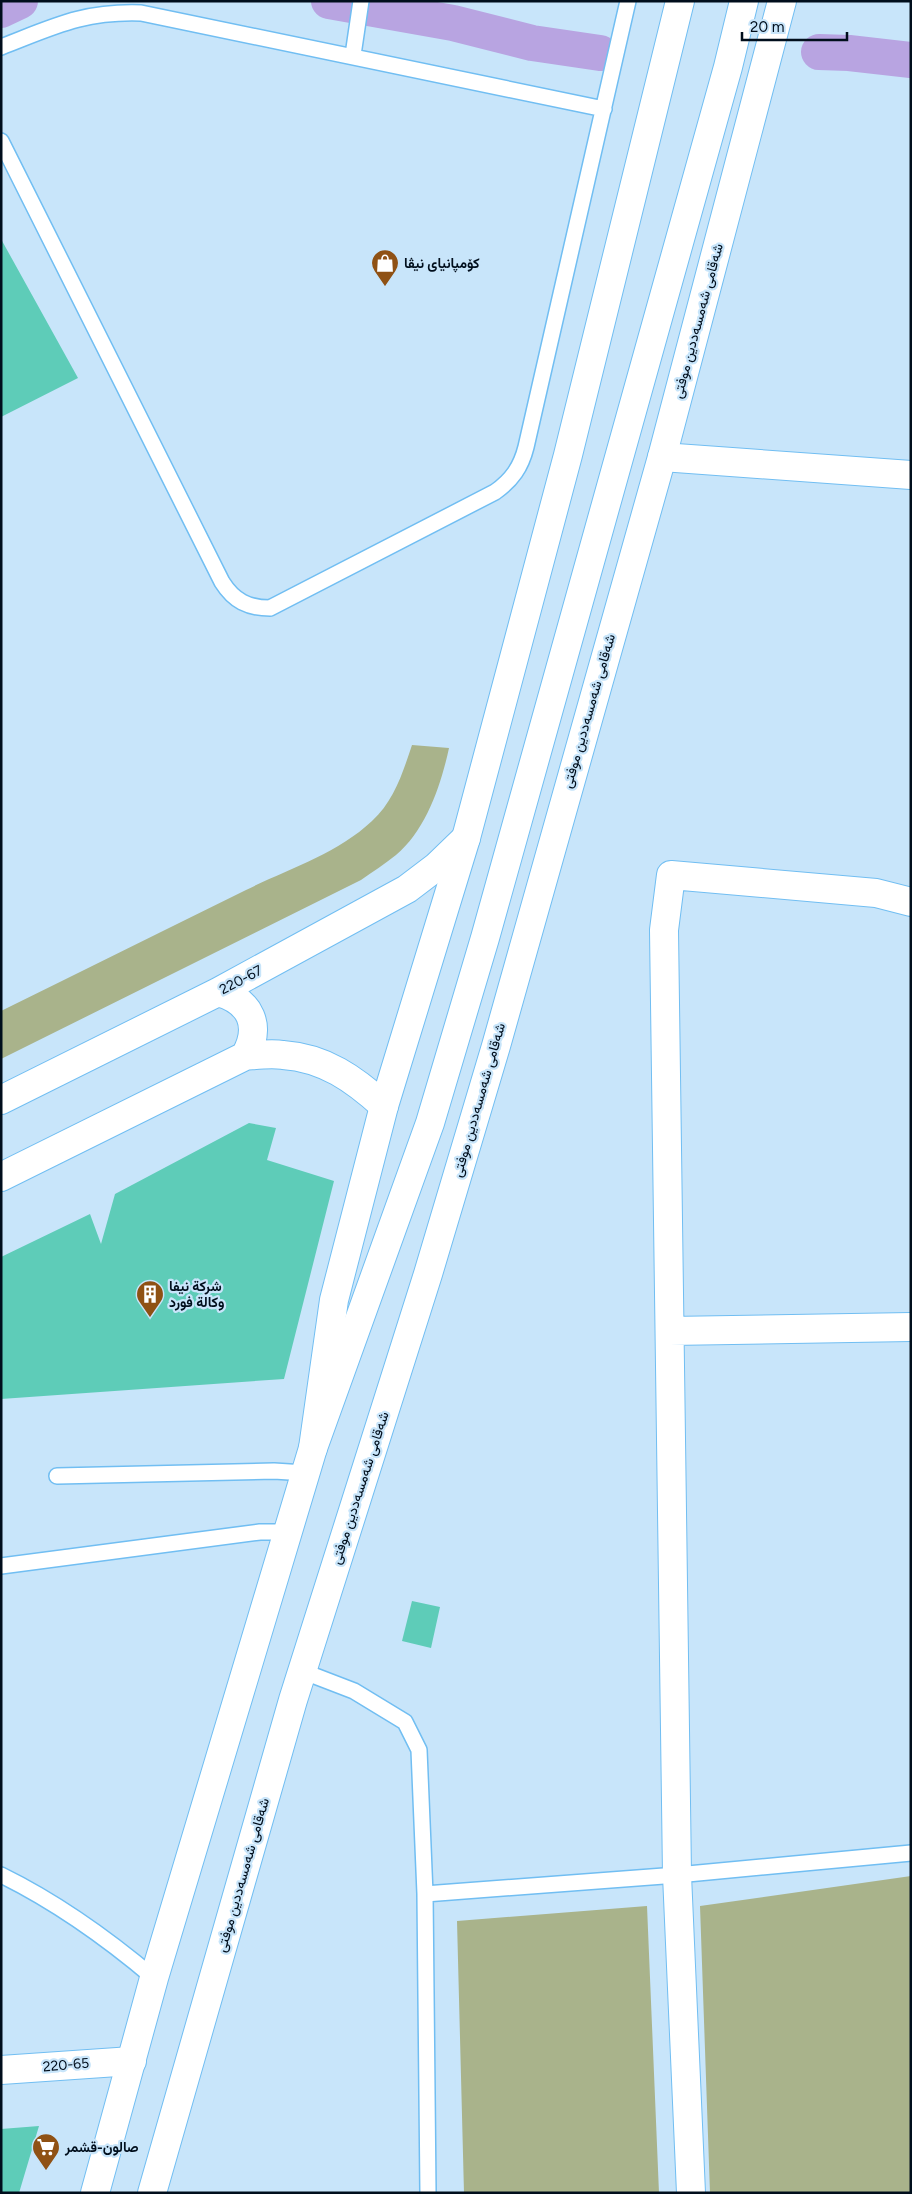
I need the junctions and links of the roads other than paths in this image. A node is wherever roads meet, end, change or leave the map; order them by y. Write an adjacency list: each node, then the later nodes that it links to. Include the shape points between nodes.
1 (361, 1): 7 (lane)
2 (628, 1): 8 (lane)
3 (680, 1): 12 (main road, via 576,426)
4 (744, 1): 21 (main road, via 726,77 488,929 430,1123)
5 (782, 1): 10 (main road, شەقامی شەمسەددین موفتی)
6 (1, 47): 7 (lane, via 67,21 116,12 141,13)
7 (353, 55): 8 (lane)
8 (604, 109): 9 (lane, via 526,447 513,478 495,492 270,608 247,605 228,592 222,582)
9 (1, 141)
10 (662, 457): 11 (main road); 25 (main road, شەقامی شەمسەددین موفتی, via 496,1046 428,1274)
11 (911, 476)
12 (466, 838): 14 (main road, 220-67, via 407,889); 17 (main road)
13 (911, 902): 20 (main road, via 876,894 671,875 664,930)
14 (218, 992): 15 (main road, via 243,1004 250,1016 254,1030 252,1044); 16 (main road, 220-67)
15 (245, 1056): 17 (main road, via 284,1054 321,1063 356,1080); 18 (main road)
16 (1, 1100)
17 (384, 1106): 21 (main road, via 334,1300)
18 (1, 1177)
19 (911, 1327): 20 (main road)
20 (670, 1331): 28 (main road)
21 (309, 1460): 22 (lane, via 274,1471); 23 (main road)
22 (57, 1476)
23 (288, 1532): 24 (lane, via 260,1532); 30 (main road)
24 (1, 1566)
25 (302, 1671): 29 (lane, via 354,1691 405,1722 419,1750); 34 (main road, شەقامی شەمسەددین موفتی)
26 (911, 1853): 28 (lane)
27 (1, 1875): 30 (lane, via 33,1891)
28 (677, 1875): 29 (lane); 36 (main road)
29 (425, 1894): 35 (lane)
30 (154, 1978): 31 (main road)
31 (132, 2061): 32 (main road, 220-65); 33 (main road)
32 (1, 2070)
33 (96, 2193)
34 (152, 2193)
35 (428, 2193)
36 (691, 2193)

